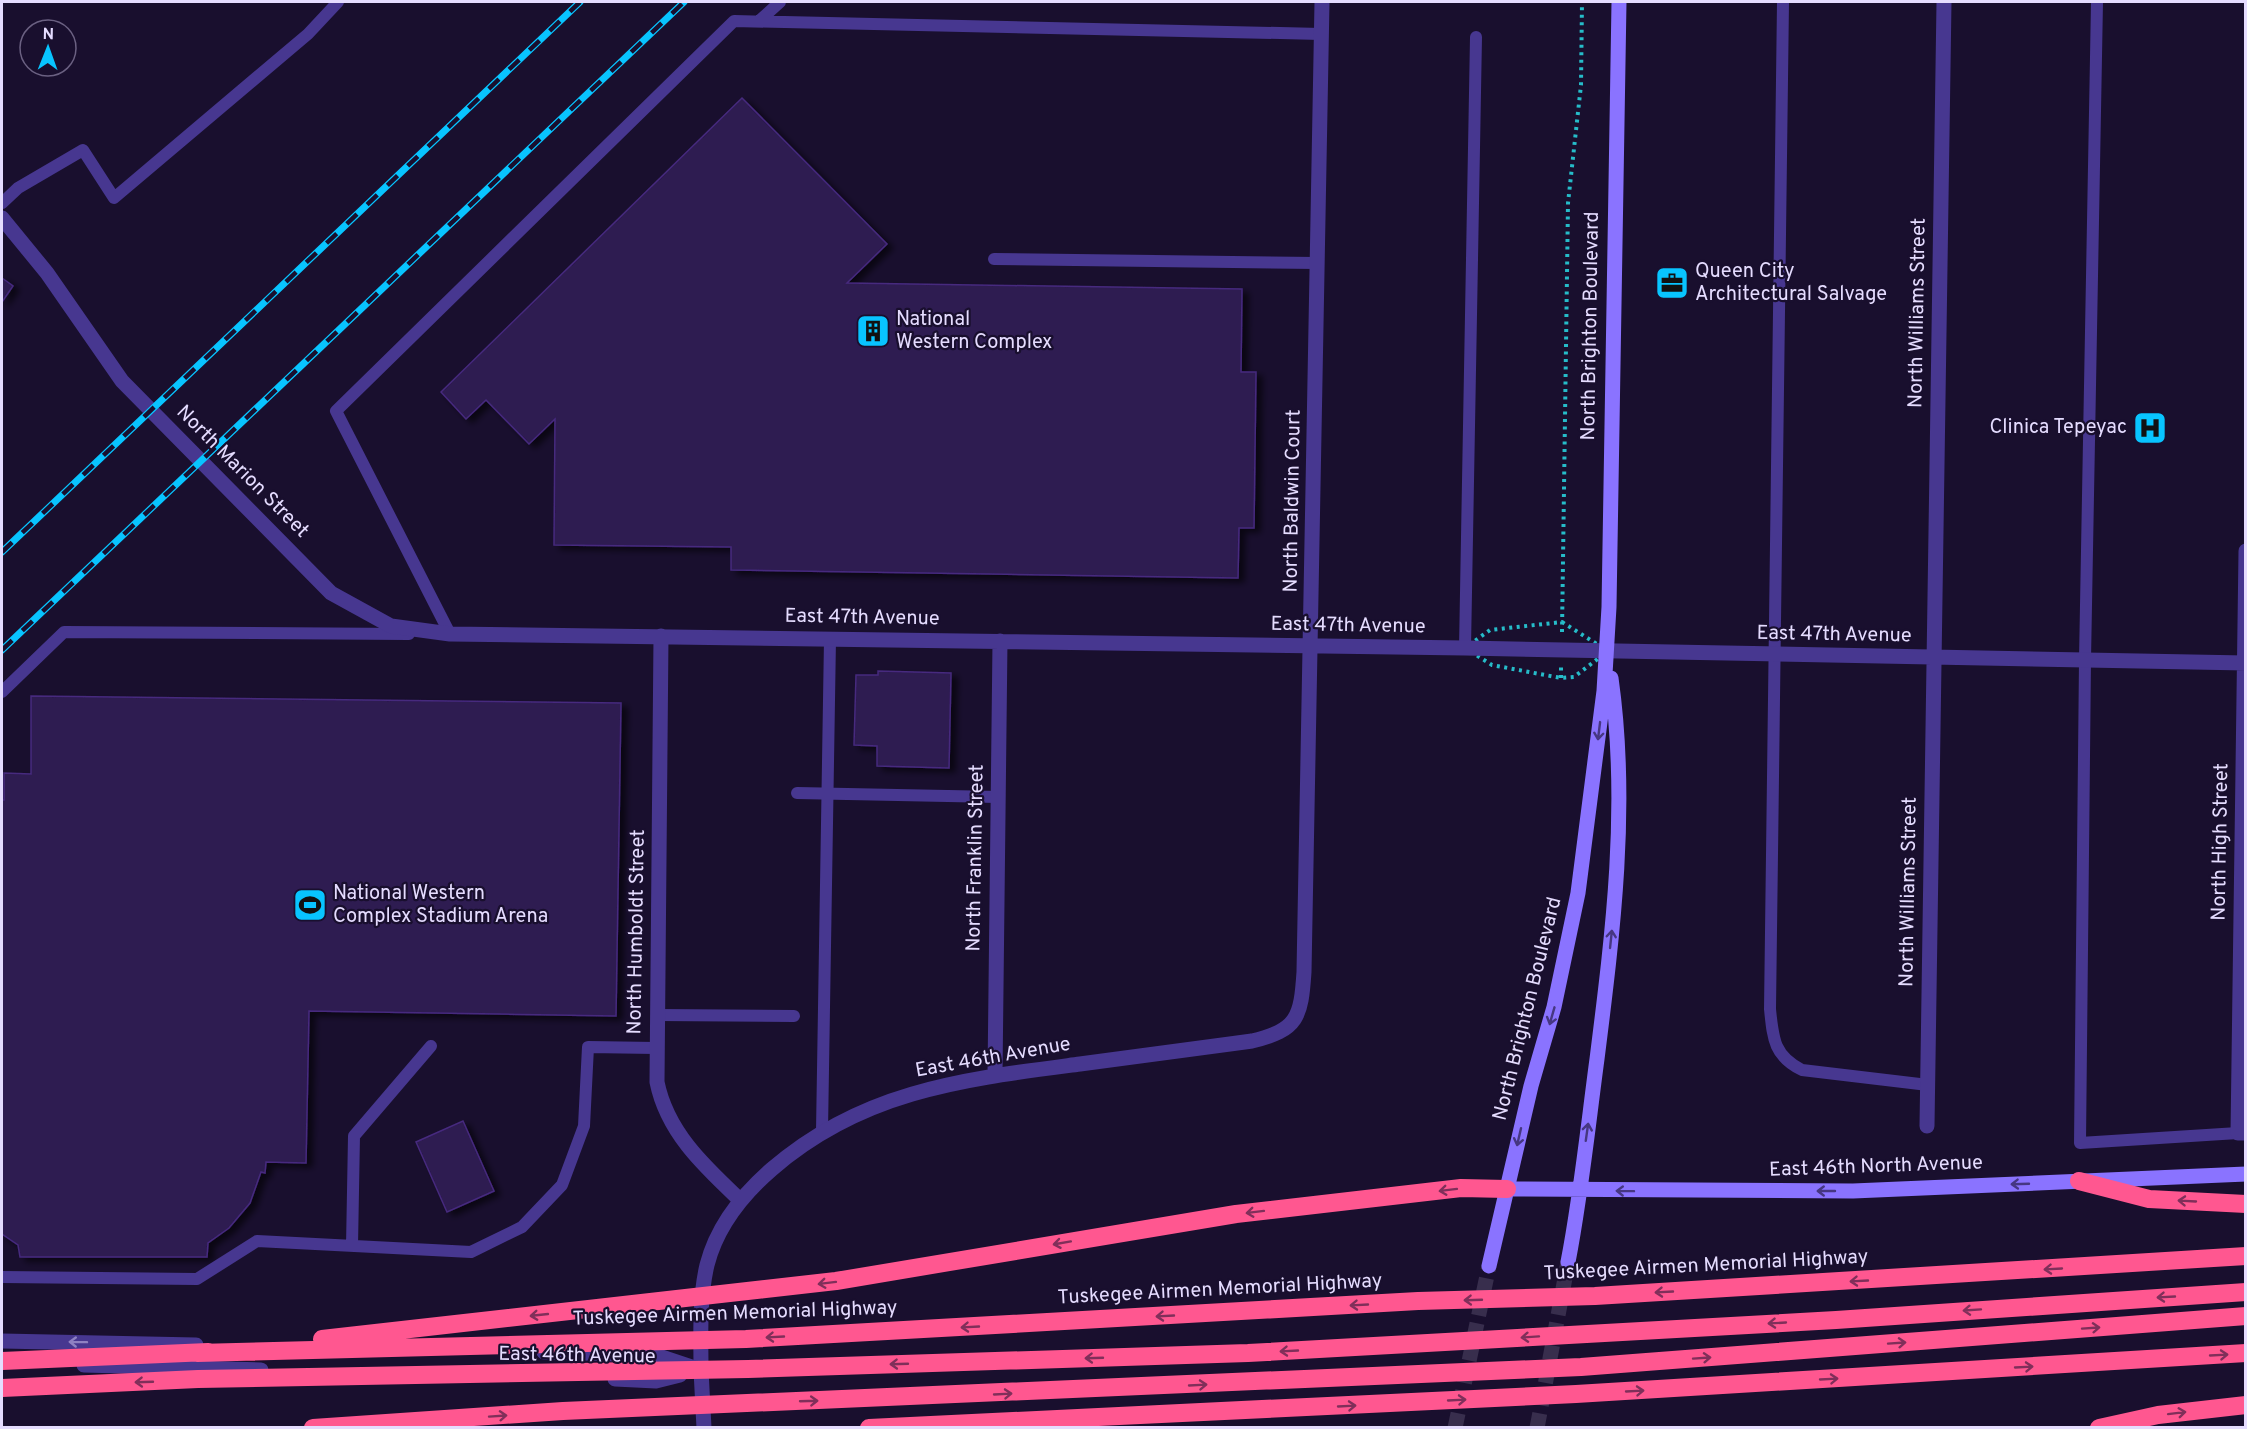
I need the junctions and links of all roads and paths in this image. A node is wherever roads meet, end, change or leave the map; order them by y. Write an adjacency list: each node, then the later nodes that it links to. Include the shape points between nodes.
1 (338, 2): 12 (lane, via 308,34 114,198 83,150 18,188)
2 (780, 2): 9 (lane)
3 (1322, 2): 10 (street, North Baldwin Court)
4 (1582, 2): 17 (path, via 1581,85 1568,203 1562,622)
5 (1619, 2): 24 (main road, North Brighton Boulevard)
6 (1783, 2): 25 (lane)
7 (1944, 2): 26 (street, North Williams Street)
8 (2097, 2): 27 (lane)
9 (759, 21): 10 (lane); 18 (lane, via 734,21 336,411)
10 (1321, 34): 15 (street, North Baldwin Court)
11 (1476, 38): 23 (lane)
12 (2, 203)
13 (2, 218): 18 (street, North Marion Street, via 49,276 122,381 331,592 391,626)
14 (994, 259): 15 (lane)
15 (1317, 263): 22 (street, North Baldwin Court)
16 (2246, 551): 28 (street, North High Street)
17 (1545, 623)
18 (450, 634): 19 (street, East 47th Avenue); 31 (lane, via 64,632)
19 (661, 636): 20 (street, East 47th Avenue); 35 (street, North Humboldt Street)
20 (830, 639): 21 (street, East 47th Avenue); 33 (lane)
21 (1000, 641): 22 (street, East 47th Avenue); 34 (street, North Franklin Street)
22 (1311, 647): 23 (street, East 47th Avenue); 37 (street, North Baldwin Court, via 1302,1003 1293,1024)
23 (1465, 648): 24 (street, East 47th Avenue)
24 (1608, 651): 25 (street, East 47th Avenue); 47 (main road, North Brighton Boulevard, one-way to 47, via 1578,893 1554,1007); 48 (main road, North Brighton Boulevard, one-way to 24, via 1618,870 1619,740)
25 (1775, 655): 26 (street, East 47th Avenue); 41 (lane, via 1770,1009 1778,1051 1787,1062 1802,1070)
26 (1933, 658): 27 (street, East 47th Avenue); 41 (street, North Williams Street)
27 (2085, 660): 28 (street, East 47th Avenue); 44 (lane, via 2080,1143)
28 (2245, 663): 44 (street, North High Street)
29 (1544, 676): 30 (path)
30 (1561, 678)
31 (2, 692)
32 (797, 792): 33 (lane)
33 (827, 793): 34 (lane); 43 (lane)
34 (998, 797): 40 (street, North Franklin Street)
35 (657, 1016): 36 (lane); 39 (street, North Humboldt Street)
36 (794, 1016)
37 (1284, 1031): 40 (street, East 46th Avenue, via 1252,1041)
38 (431, 1046): 51 (lane, via 354,1136)
39 (656, 1048): 49 (street, North Humboldt Street, via 657,1082 666,1116 710,1172); 51 (lane, via 588,1047 584,1126 562,1185 522,1227 471,1252)
40 (995, 1075): 43 (street, East 46th Avenue, via 938,1085 873,1105)
41 (1928, 1085): 42 (street, North Williams Street)
42 (1928, 1126)
43 (822, 1131): 49 (street, East 46th Avenue)
44 (2242, 1133)
45 (2246, 1174): 46 (main road, East 46th North Avenue)
46 (2079, 1181): 48 (main road, East 46th North Avenue, one-way to 48, via 1853,1191); 50 (highway, one-way to 46, via 2149,1199)
47 (1507, 1189): 48 (main road, East 46th North Avenue); 54 (main road, North Brighton Boulevard); 59 (highway, one-way to 59, via 1461,1188 1197,1219 927,1268 744,1293)
48 (1579, 1190): 53 (main road, North Brighton Boulevard)
49 (739, 1199): 62 (street, East 46th Avenue, via 707,1265)
50 (2246, 1204)
51 (352, 1246): 55 (lane, via 257,1242 197,1279)
52 (2246, 1256): 59 (highway, Tuskegee Airmen Memorial Highway, one-way to 59, via 1595,1296 1418,1301 746,1339)
53 (1568, 1262)
54 (1489, 1266)
55 (2, 1276)
56 (2246, 1292): 63 (highway, one-way to 63, via 1248,1353 748,1369 198,1379)
57 (2246, 1316): 65 (highway, one-way to 57, via 750,1403 1581,1367)
58 (2, 1341): 62 (street, East 46th Avenue, one-way to 58, via 656,1354)
59 (196, 1353): 61 (highway)
60 (2246, 1353): 67 (highway, one-way to 60, via 1576,1394)
61 (2, 1362): 62 (street, East 46th Avenue, via 656,1381)
62 (701, 1370): 66 (street, East 46th Avenue)
63 (2, 1388)
64 (2246, 1404): 68 (highway, one-way to 64, via 2158,1415)
65 (313, 1428)
66 (705, 1428)
67 (869, 1428)
68 (2099, 1428)

